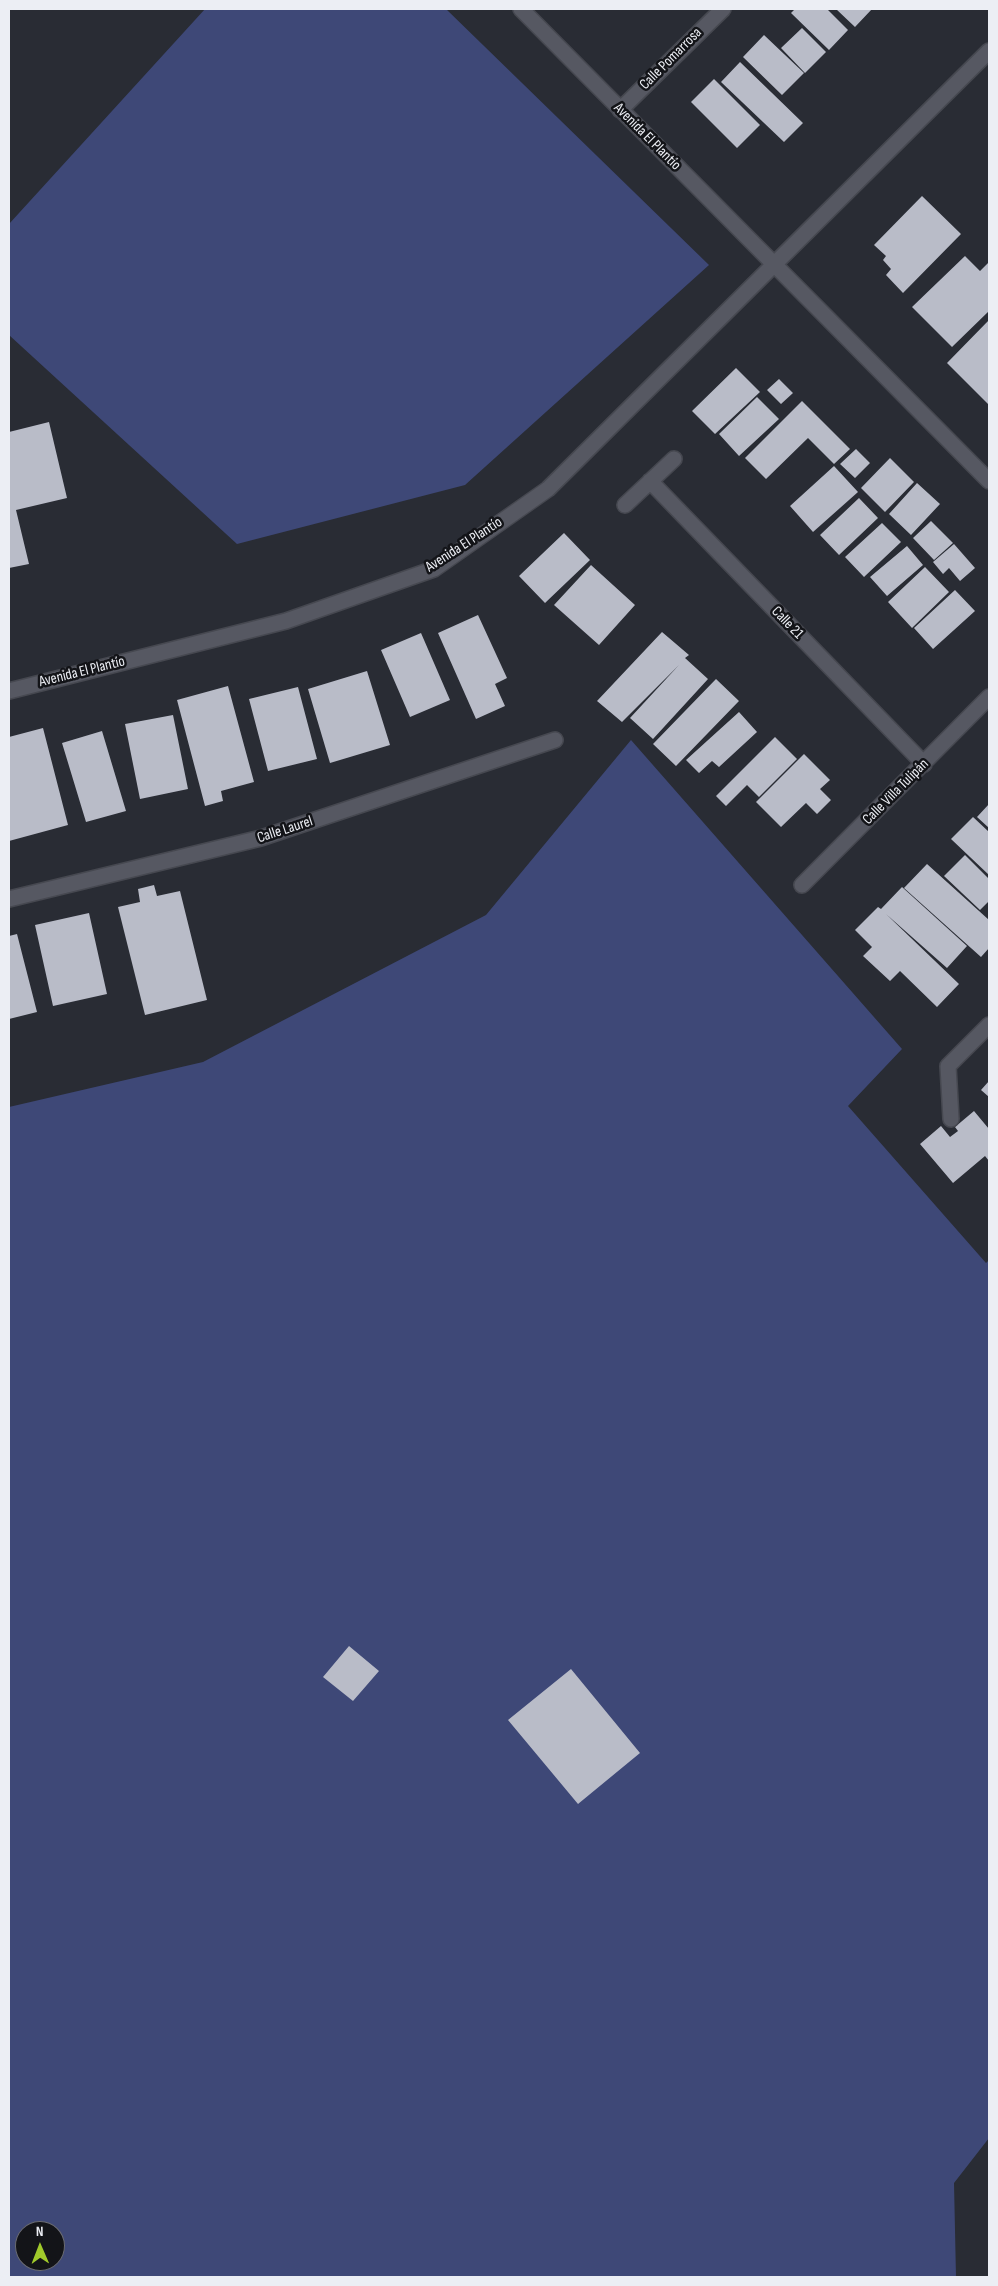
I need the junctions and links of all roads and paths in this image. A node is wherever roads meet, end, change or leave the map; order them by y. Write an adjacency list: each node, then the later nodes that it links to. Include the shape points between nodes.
1 (521, 9): 4 (street, Avenida El Plantío)
2 (723, 9): 4 (street, Calle Pomarrosa)
3 (989, 52): 5 (street, Avenida El Plantío)
4 (620, 110): 5 (street, Avenida El Plantío)
5 (774, 265): 8 (street); 10 (street, Avenida El Plantío, via 548,489 434,568 286,621)
6 (674, 459): 7 (street)
7 (650, 481): 9 (street); 13 (street, Calle 21)
8 (989, 481)
9 (625, 505)
10 (9, 690)
11 (989, 697): 13 (street, Calle Villa Tulipán)
12 (555, 740): 15 (street, Calle Laurel, via 261,838)
13 (924, 764): 14 (street, Calle Villa Tulipán)
14 (802, 885)
15 (9, 899)
16 (989, 1025): 17 (street, via 948,1066)
17 (951, 1119)

